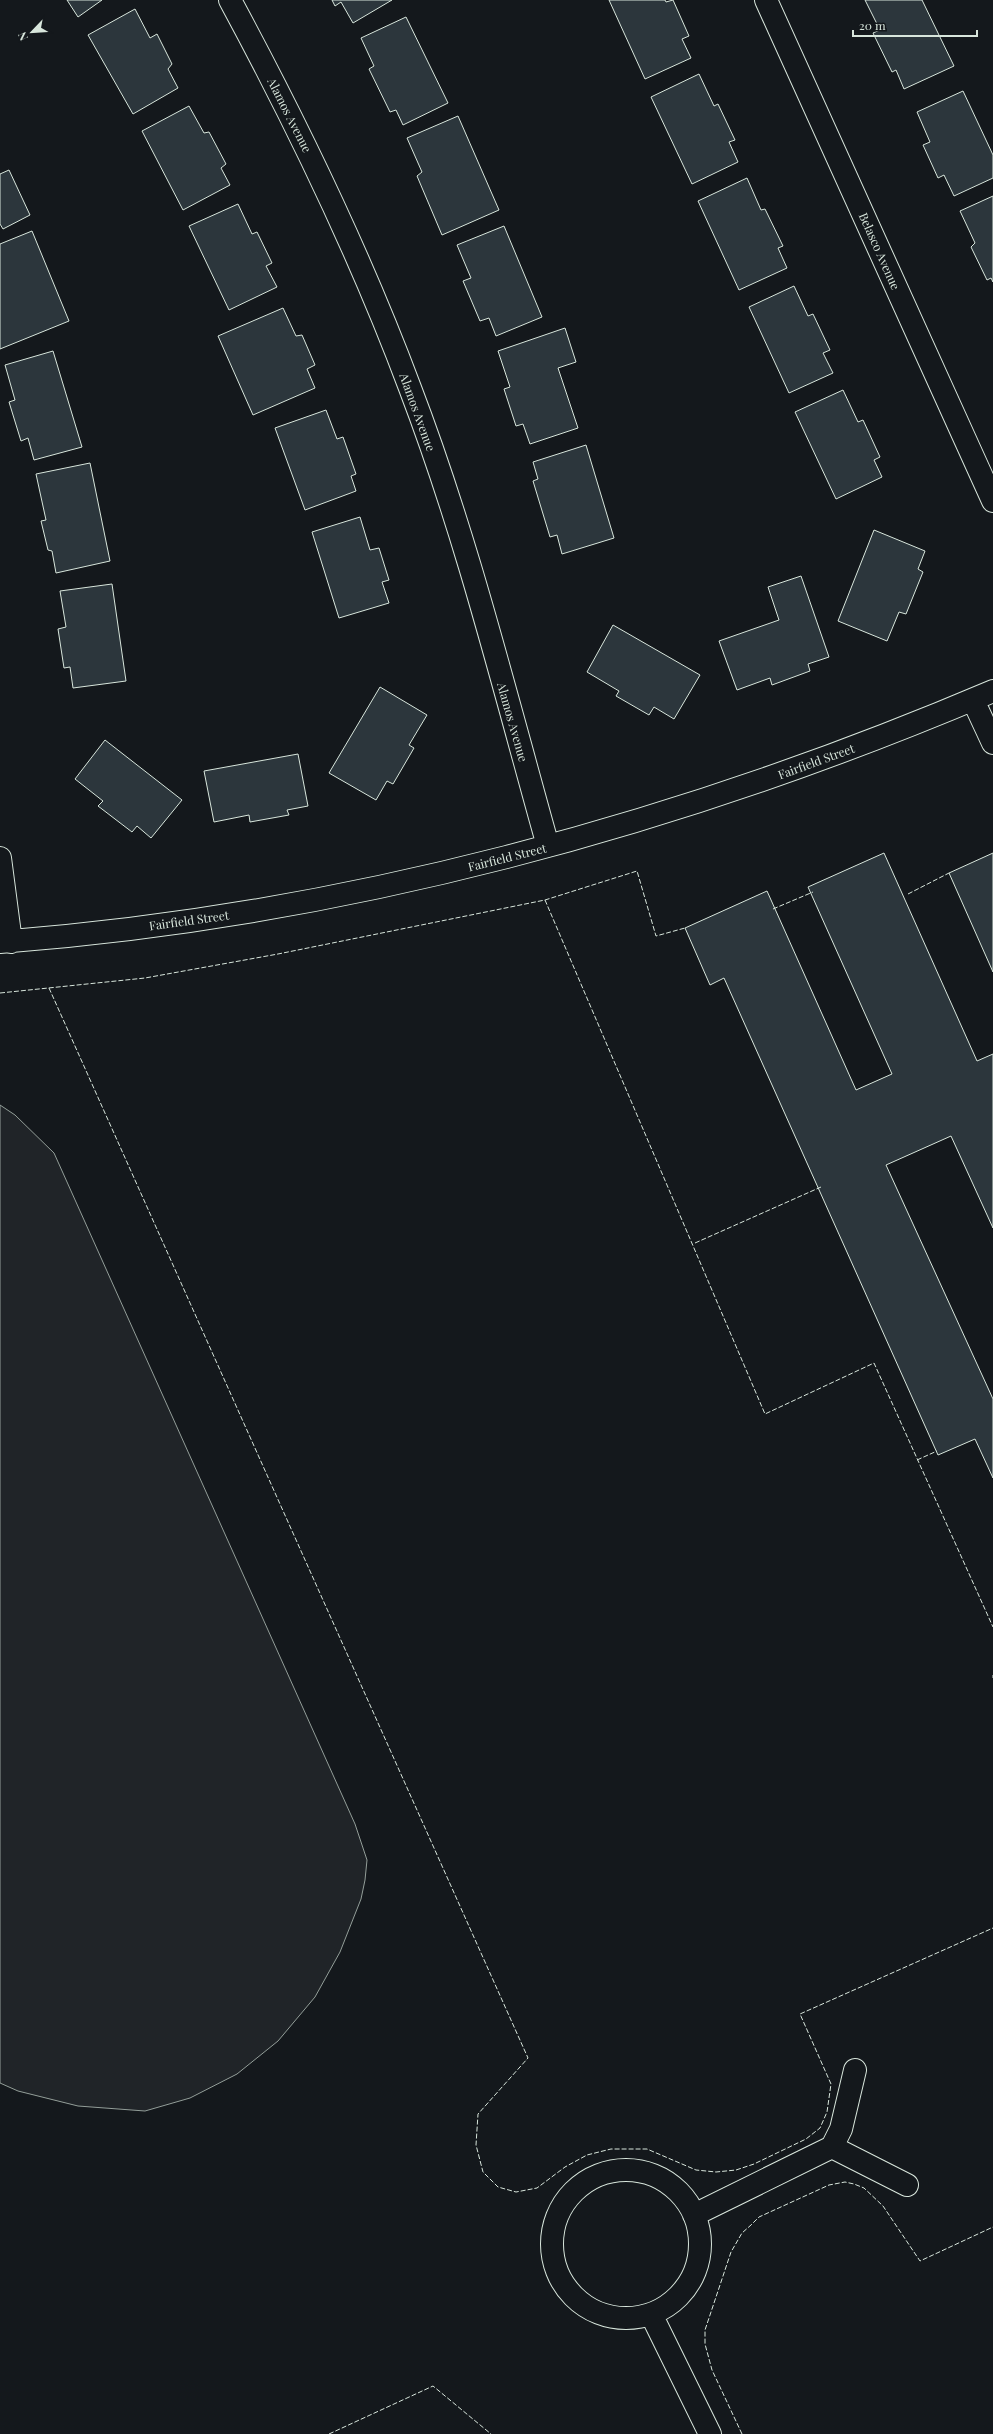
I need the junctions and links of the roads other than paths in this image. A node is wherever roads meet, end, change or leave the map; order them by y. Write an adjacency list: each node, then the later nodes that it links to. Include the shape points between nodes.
1 (230, 0): 7 (street, Alamos Avenue, via 298,126 357,256 411,389 457,524)
2 (766, 0): 3 (street, Belasco Avenue)
3 (993, 501)
4 (993, 691): 5 (street, Fairfield Street)
5 (973, 700): 6 (street); 7 (street, Fairfield Street, via 896,732 685,808)
6 (993, 743)
7 (548, 846): 9 (street, Fairfield Street, via 414,880 249,912 82,935)
8 (0, 858): 9 (street)
9 (5, 942)
10 (855, 2070): 11 (street, via 841,2130)
11 (832, 2147): 12 (street); 13 (street)
12 (907, 2185)
13 (694, 2215): 14 (street, via 699,2253 692,2277 676,2298); 14 (street, via 679,2194 659,2178 647,2173 622,2170 596,2176 585,2182 566,2200 560,2210 552,2235 554,2261 561,2279 572,2295 605,2315 630,2318)
14 (651, 2314): 15 (street)
15 (710, 2434)

